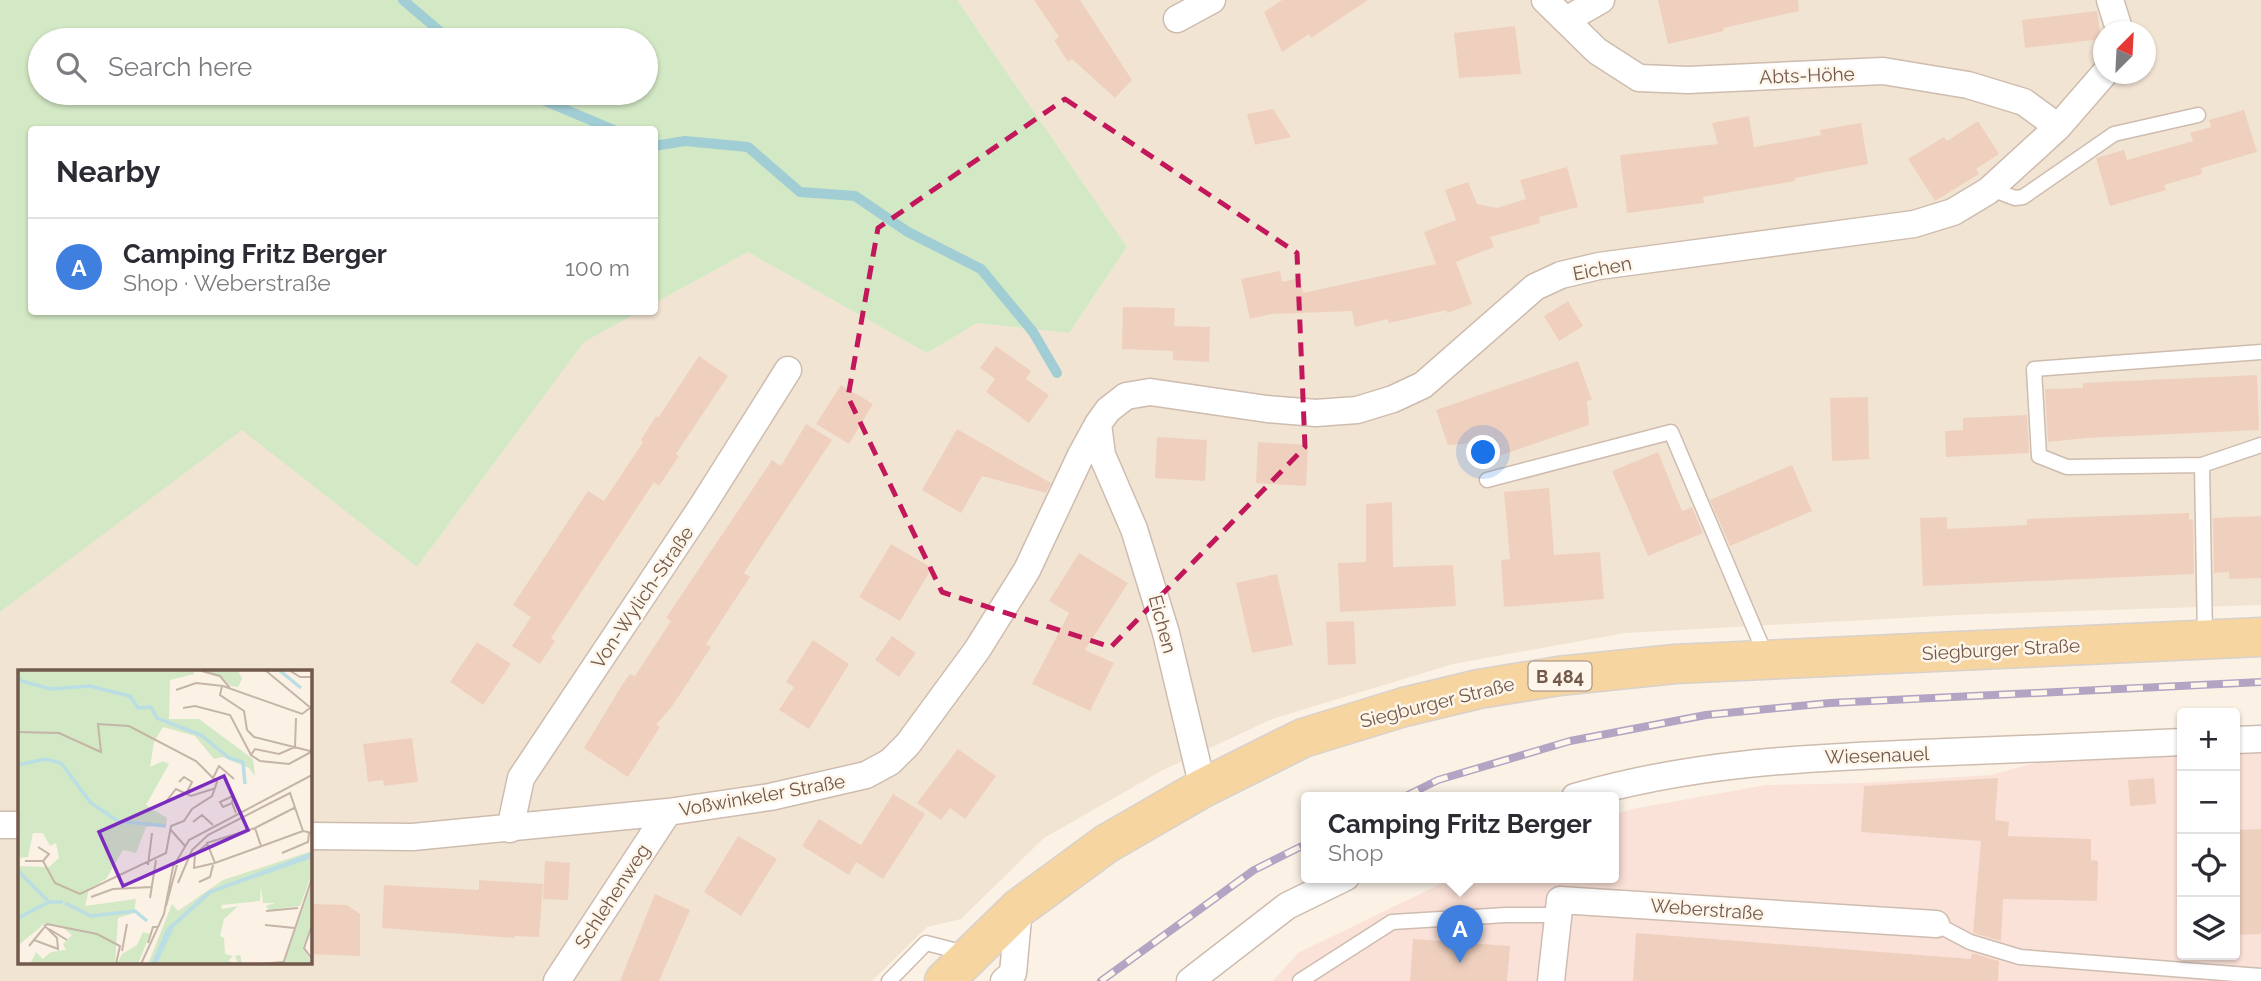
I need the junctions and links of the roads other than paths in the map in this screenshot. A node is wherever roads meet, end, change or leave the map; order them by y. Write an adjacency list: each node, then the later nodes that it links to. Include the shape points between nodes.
1 (1212, 0): 5 (street)
2 (1545, 0): 6 (street, Abts-Höhe)
3 (1601, 0): 6 (street)
4 (2110, 0): 7 (street)
5 (1177, 19)
6 (1566, 20): 10 (street, Abts-Höhe, via 1597,51 1639,79 1883,71 1968,85 2024,102)
7 (2117, 21)
8 (2095, 84): 10 (street, Eichen)
9 (2198, 115): 11 (lane, via 2113,134 2023,197)
10 (2058, 127): 11 (street, Eichen)
11 (1991, 189): 14 (street, Eichen, via 1953,212 1914,224 1599,266 1562,275 1535,287 1423,385 1357,410 1267,409 1150,392 1126,396)
12 (2261, 352): 17 (lane, via 2034,369 2039,456 2067,467)
13 (788, 370): 30 (street, Von-Wylich-Straße, via 521,778)
14 (1098, 424): 16 (street, Eichen); 25 (street, Eichen, via 1102,455 1134,529 1157,601)
15 (2261, 445): 17 (lane)
16 (1081, 455): 27 (street, Voßwinkeler Straße, via 1027,570 985,639 890,762 842,781)
17 (2202, 465): 20 (lane)
18 (1487, 480): 21 (lane, via 1671,432)
19 (2261, 637): 20 (main road, Siegburger Straße / B 484)
20 (2205, 640): 21 (main road, Siegburger Straße / B 484)
21 (1767, 659): 25 (main road, Siegburger Straße / B 484, via 1559,676 1479,689 1303,738)
22 (2261, 739): 23 (street)
23 (2240, 740)
24 (2177, 742): 26 (street, Wiesenauel, via 1800,758 1701,769)
25 (1203, 788): 33 (main road, Siegburger Straße / B 484, via 1106,844)
26 (1592, 792)
27 (668, 812): 30 (street, Voßwinkeler Straße); 38 (street, Schlehenweg)
28 (0, 825): 29 (street)
29 (18, 825)
30 (510, 829): 31 (street, Voßwinkeler Straße, via 413,836)
31 (312, 836)
32 (1334, 883): 42 (street, via 1287,906)
33 (1019, 908): 36 (main road, Siegburger Straße / B 484); 41 (street, via 1013,973)
34 (1559, 915): 35 (street, Weberstraße, via 1560,900); 43 (lane, via 1392,922); 44 (street)
35 (1936, 924): 37 (lane, via 1970,942 2020,957)
36 (971, 955): 39 (lane, via 926,943); 40 (main road, Siegburger Straße / B 484)
37 (2261, 976)
38 (557, 981)
39 (889, 981)
40 (944, 981)
41 (1004, 981)
42 (1190, 981)
43 (1300, 981)
44 (1551, 981)

